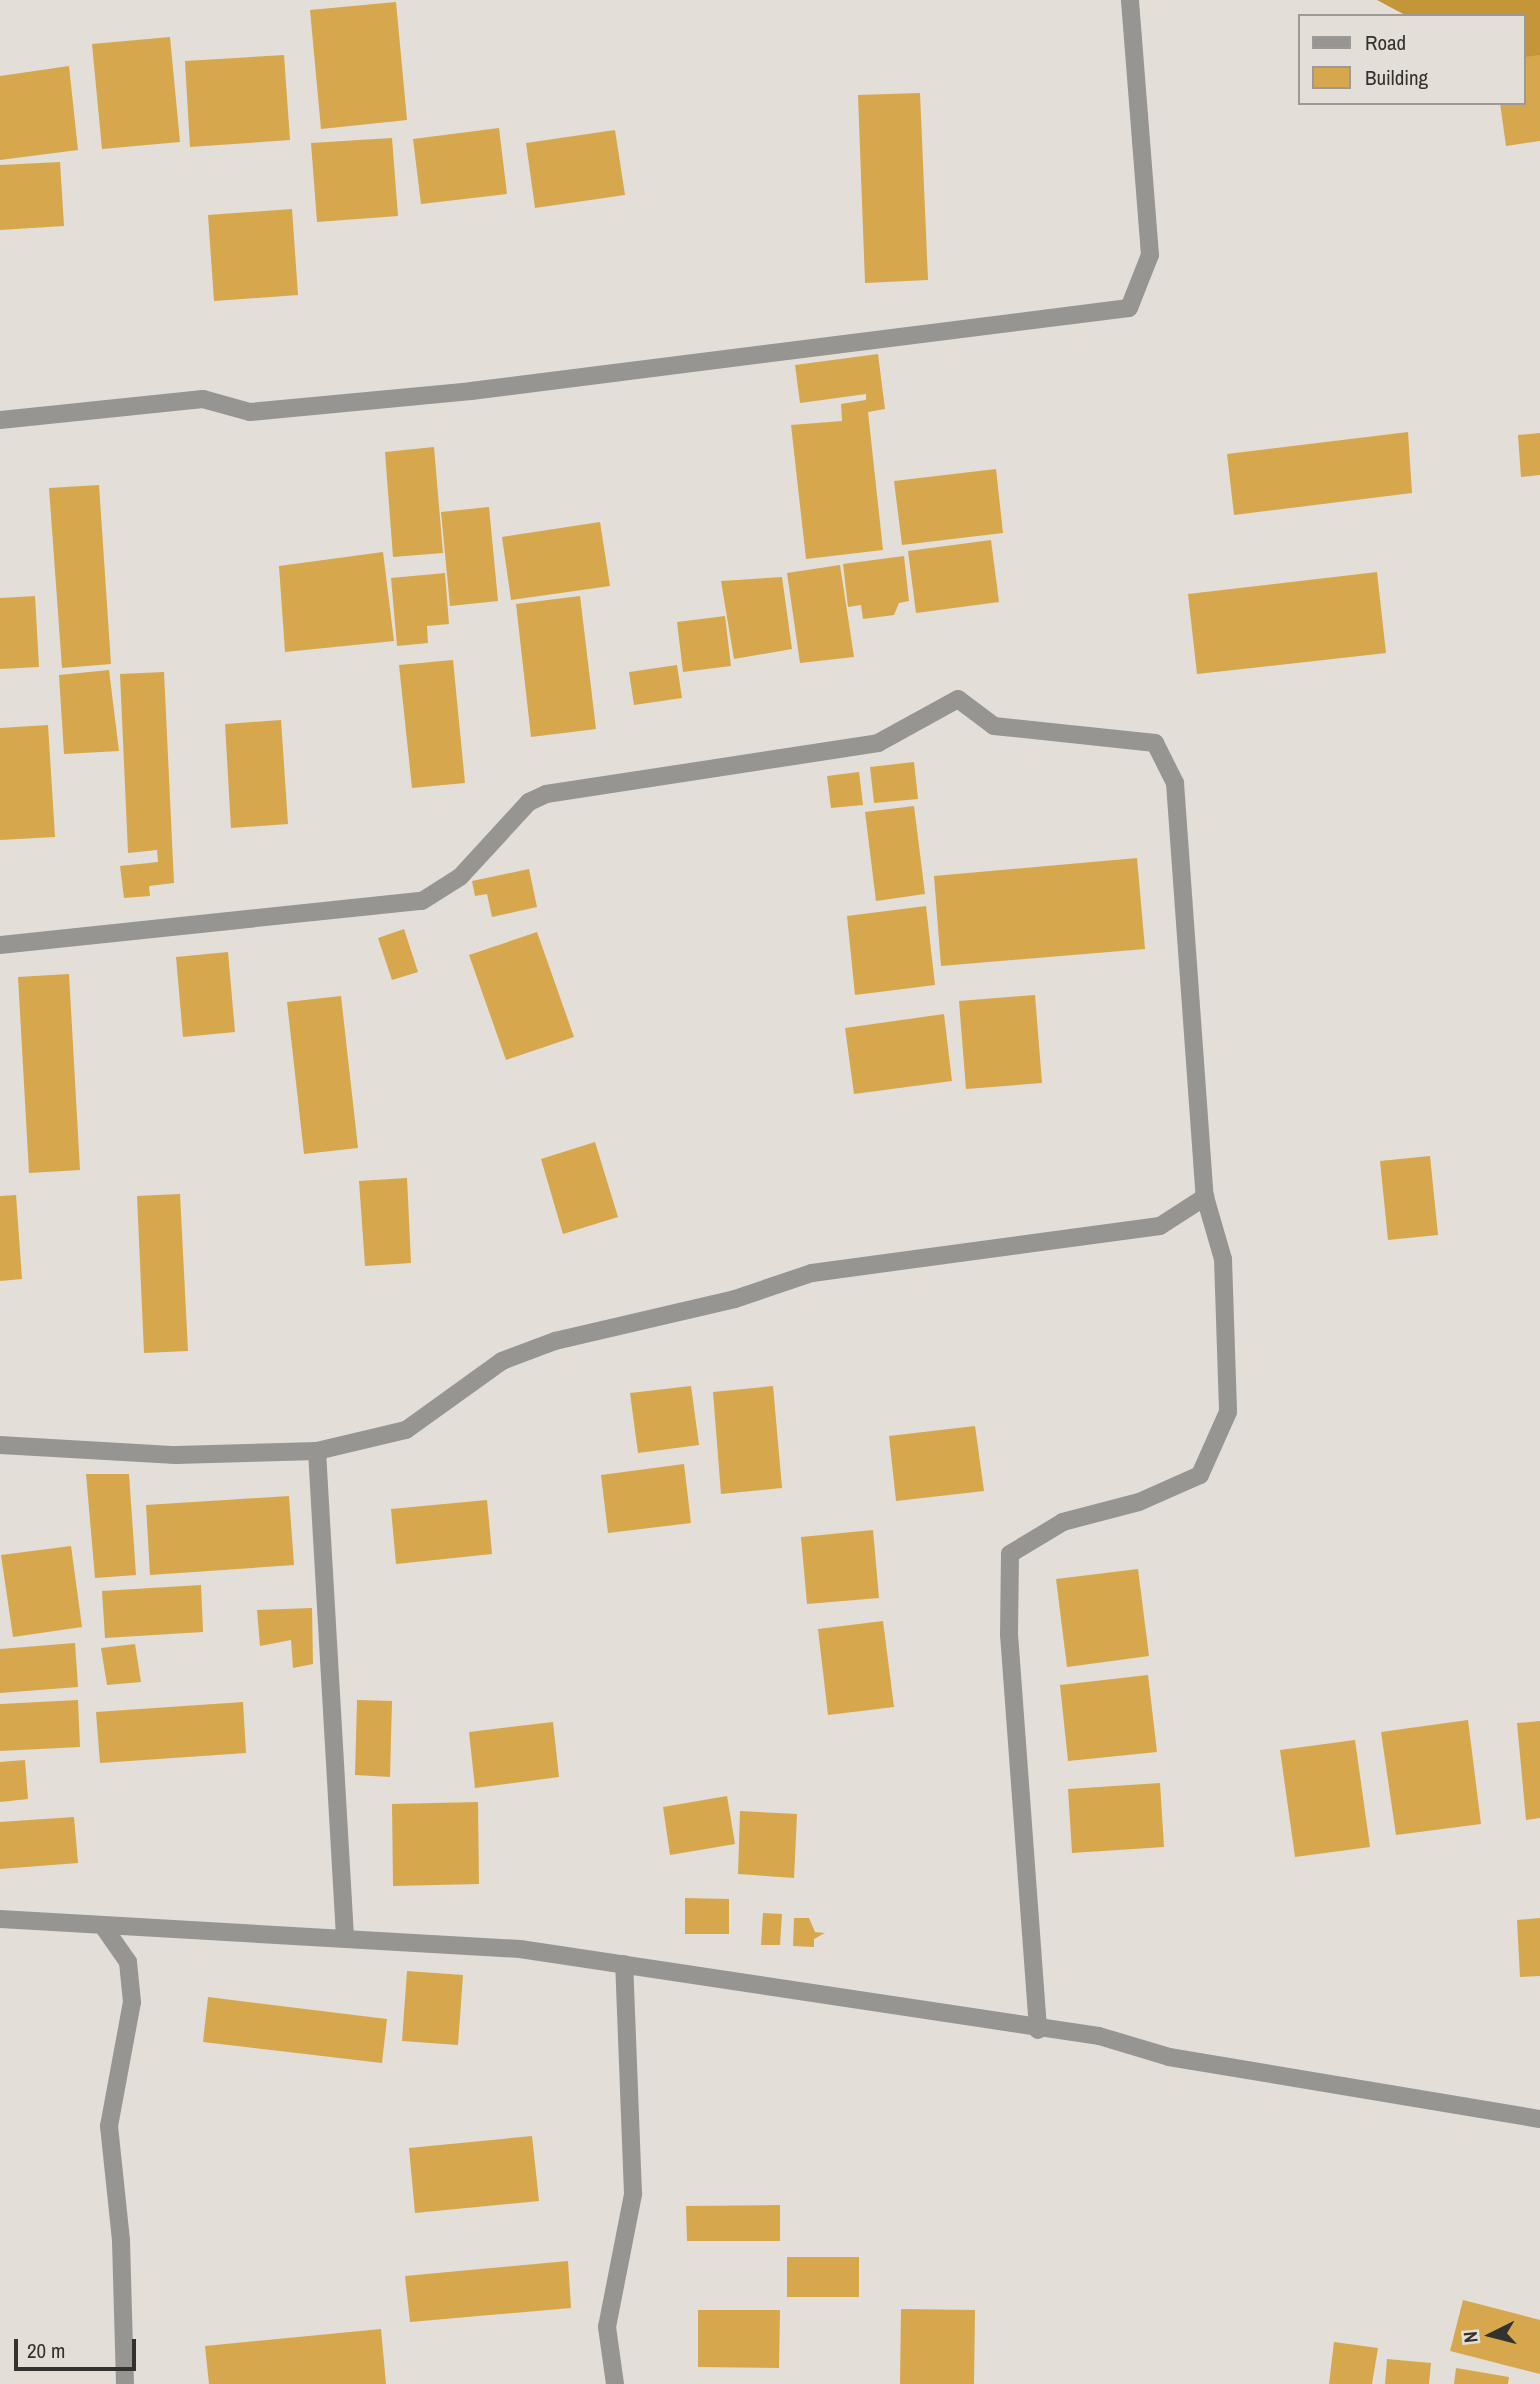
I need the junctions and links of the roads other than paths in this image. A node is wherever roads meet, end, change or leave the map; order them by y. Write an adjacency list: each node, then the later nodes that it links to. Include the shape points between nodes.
1 (1130, 0): 2 (street, via 1150,255 1129,308 484,390 250,412 203,399)
2 (0, 420)
3 (0, 945): 4 (street, via 422,901 460,877 528,802 546,794 878,743 958,699 994,726 1155,743 1175,783)
4 (1205, 1197): 6 (street, via 1160,1226 812,1272 735,1299 555,1341 492,1368 406,1430); 11 (street, via 1223,1259 1228,1412 1200,1475 1139,1502 1063,1521 1010,1554 1009,1634)
5 (0, 1445): 6 (street, via 176,1455)
6 (317, 1451): 9 (street)
7 (0, 1919): 8 (street)
8 (103, 1926): 9 (street, via 302,1941); 13 (street, via 128,1962 132,2002 109,2126 121,2241)
9 (345, 1936): 10 (street)
10 (624, 1964): 11 (street); 14 (street, via 633,2194 607,2327)
11 (1038, 2030): 12 (street, via 1099,2036 1168,2057)
12 (1540, 2119)
13 (125, 2384)
14 (615, 2384)

